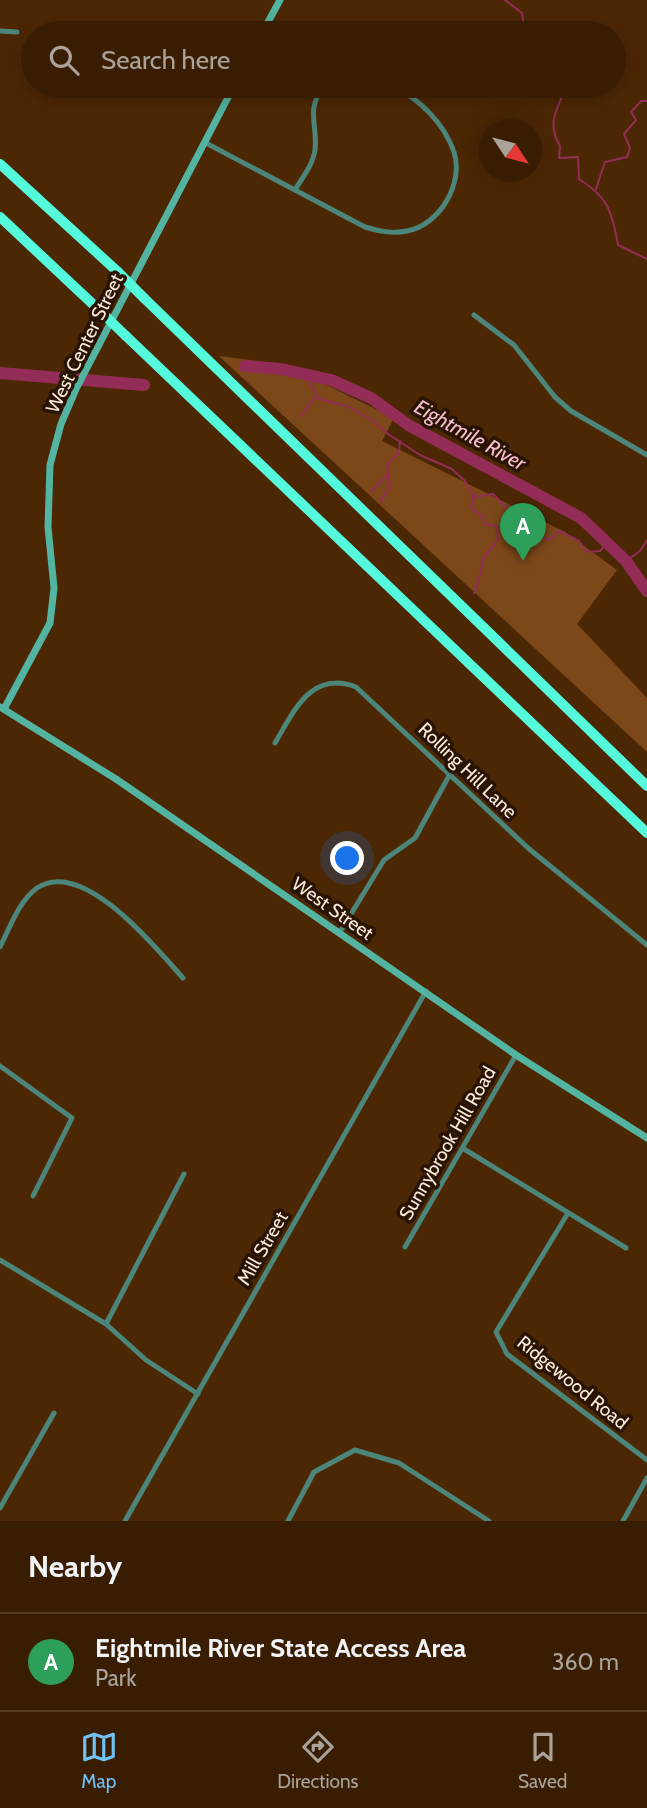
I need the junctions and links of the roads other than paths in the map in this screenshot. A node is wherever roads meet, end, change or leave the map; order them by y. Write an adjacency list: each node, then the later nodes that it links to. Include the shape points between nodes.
1 (280, 0): 2 (main road)
2 (269, 21)
3 (0, 31): 4 (street)
4 (17, 32)
5 (228, 98): 8 (main road, West Center Street)
6 (316, 98): 10 (street, via 313,160)
7 (413, 98): 10 (street, via 444,130 455,155 454,185 429,222 410,231 386,233 365,227)
8 (204, 142): 10 (street); 14 (main road, West Center Street, via 76,389 55,444 48,485 54,607 43,640)
9 (0, 164): 17 (highway, bridge, via 118,272)
10 (295, 190)
11 (0, 217): 18 (highway, bridge)
12 (474, 315): 13 (street, via 514,345 570,411)
13 (647, 455)
14 (2, 708): 19 (main road, West Street, via 116,779)
15 (275, 743): 16 (street, Rolling Hill Lane, via 307,693 327,683 347,683 365,693)
16 (450, 774): 19 (street, via 415,838 384,860); 20 (street, Rolling Hill Lane, via 528,848)
17 (647, 786)
18 (647, 833)
19 (340, 933): 23 (main road, West Street)
20 (647, 945)
21 (0, 947): 22 (street, via 23,902 38,887 68,882 130,919)
22 (183, 978)
23 (426, 991): 24 (main road, West Street); 35 (street, Mill Street)
24 (516, 1055): 26 (main road, West Street); 27 (street, Sunnybrook Hill Road)
25 (0, 1066): 29 (street, via 72,1118)
26 (647, 1138)
27 (464, 1149): 30 (street); 31 (street, Sunnybrook Hill Road)
28 (184, 1174): 34 (street)
29 (33, 1196)
30 (568, 1213): 32 (street); 37 (street, Ridgewood Road, via 496,1332 507,1354)
31 (405, 1247)
32 (626, 1248)
33 (0, 1261): 34 (street)
34 (106, 1324): 35 (street, via 146,1360)
35 (198, 1394): 40 (street, Mill Street)
36 (54, 1413): 39 (street)
37 (647, 1461)
38 (647, 1478): 43 (street)
39 (0, 1508)
40 (125, 1521)
41 (288, 1521): 42 (street, via 314,1472 355,1450 400,1463)
42 (489, 1521)
43 (623, 1521)

